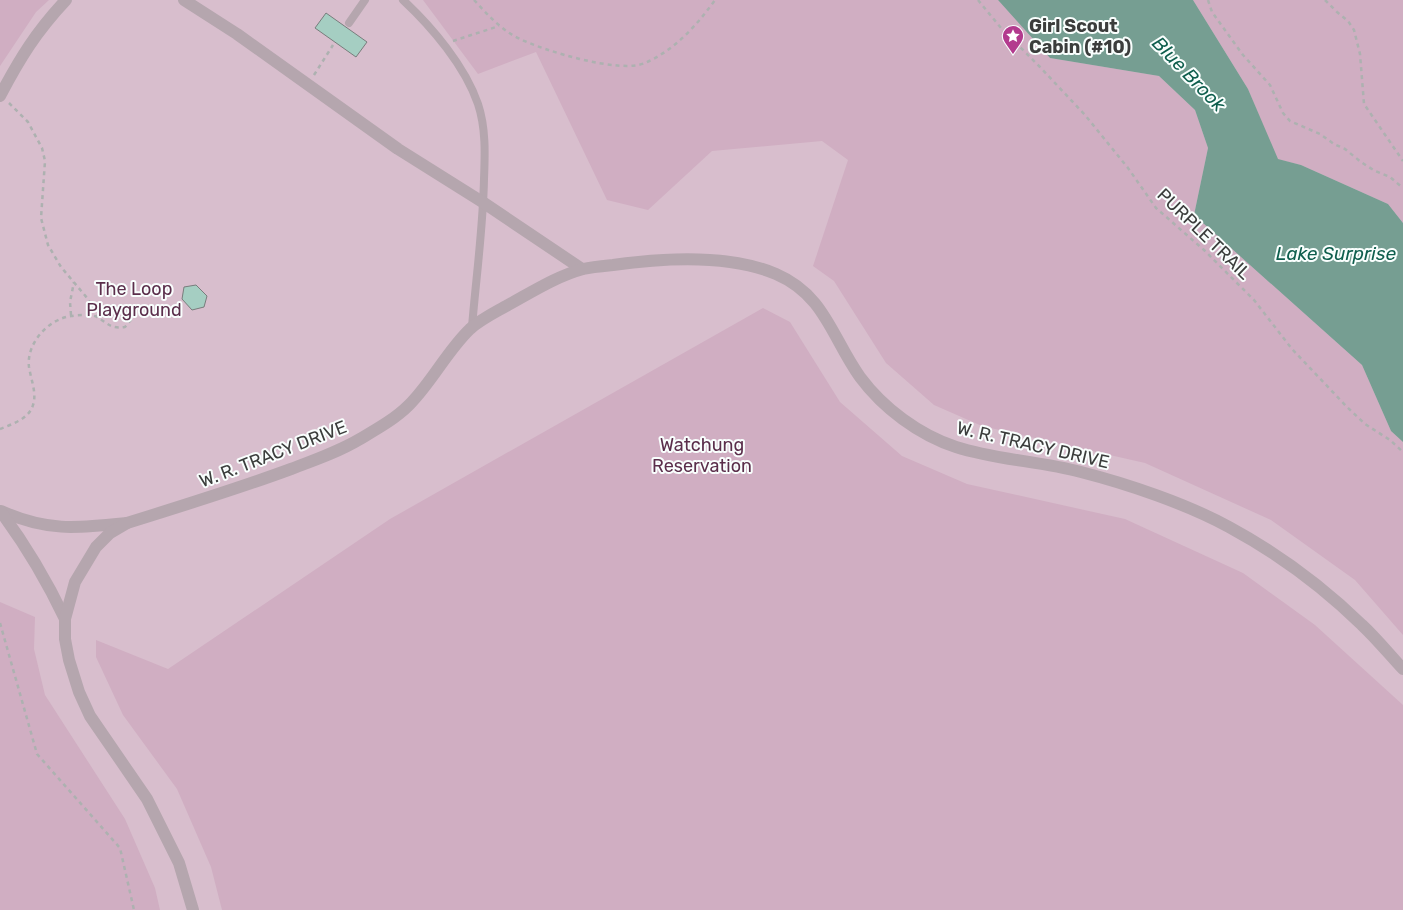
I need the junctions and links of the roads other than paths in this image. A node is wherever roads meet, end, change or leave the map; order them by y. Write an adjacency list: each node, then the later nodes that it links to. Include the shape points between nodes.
1 (66, 0): 6 (street, via 18,61)
2 (184, 0): 7 (street, via 398,149)
3 (365, 0): 5 (lane)
4 (403, 0): 7 (lane, via 443,44 465,75 478,104 485,142)
5 (349, 23)
6 (3, 99)
7 (484, 203): 8 (street); 9 (lane)
8 (582, 269): 9 (street, W. R. TRACY DRIVE, via 541,286); 13 (street, W. R. TRACY DRIVE, via 640,261 691,260 737,264 778,275 808,295 823,313 859,376 875,394 893,412 930,436 977,453 1087,473 1168,500 1226,525 1268,550 1317,586 1362,625)
9 (472, 327): 11 (street, W. R. TRACY DRIVE, via 410,405 356,441 334,453 246,486)
10 (0, 511): 11 (street, W. R. TRACY DRIVE, via 48,526 82,528); 12 (street, W. R. TRACY DRIVE, via 28,550)
11 (127, 523): 12 (street, W. R. TRACY DRIVE, via 110,533 85,564 75,582)
12 (65, 619): 14 (street, W. R. TRACY DRIVE, via 69,660 79,692 90,716 151,807 179,863)
13 (1403, 669)
14 (193, 910)

